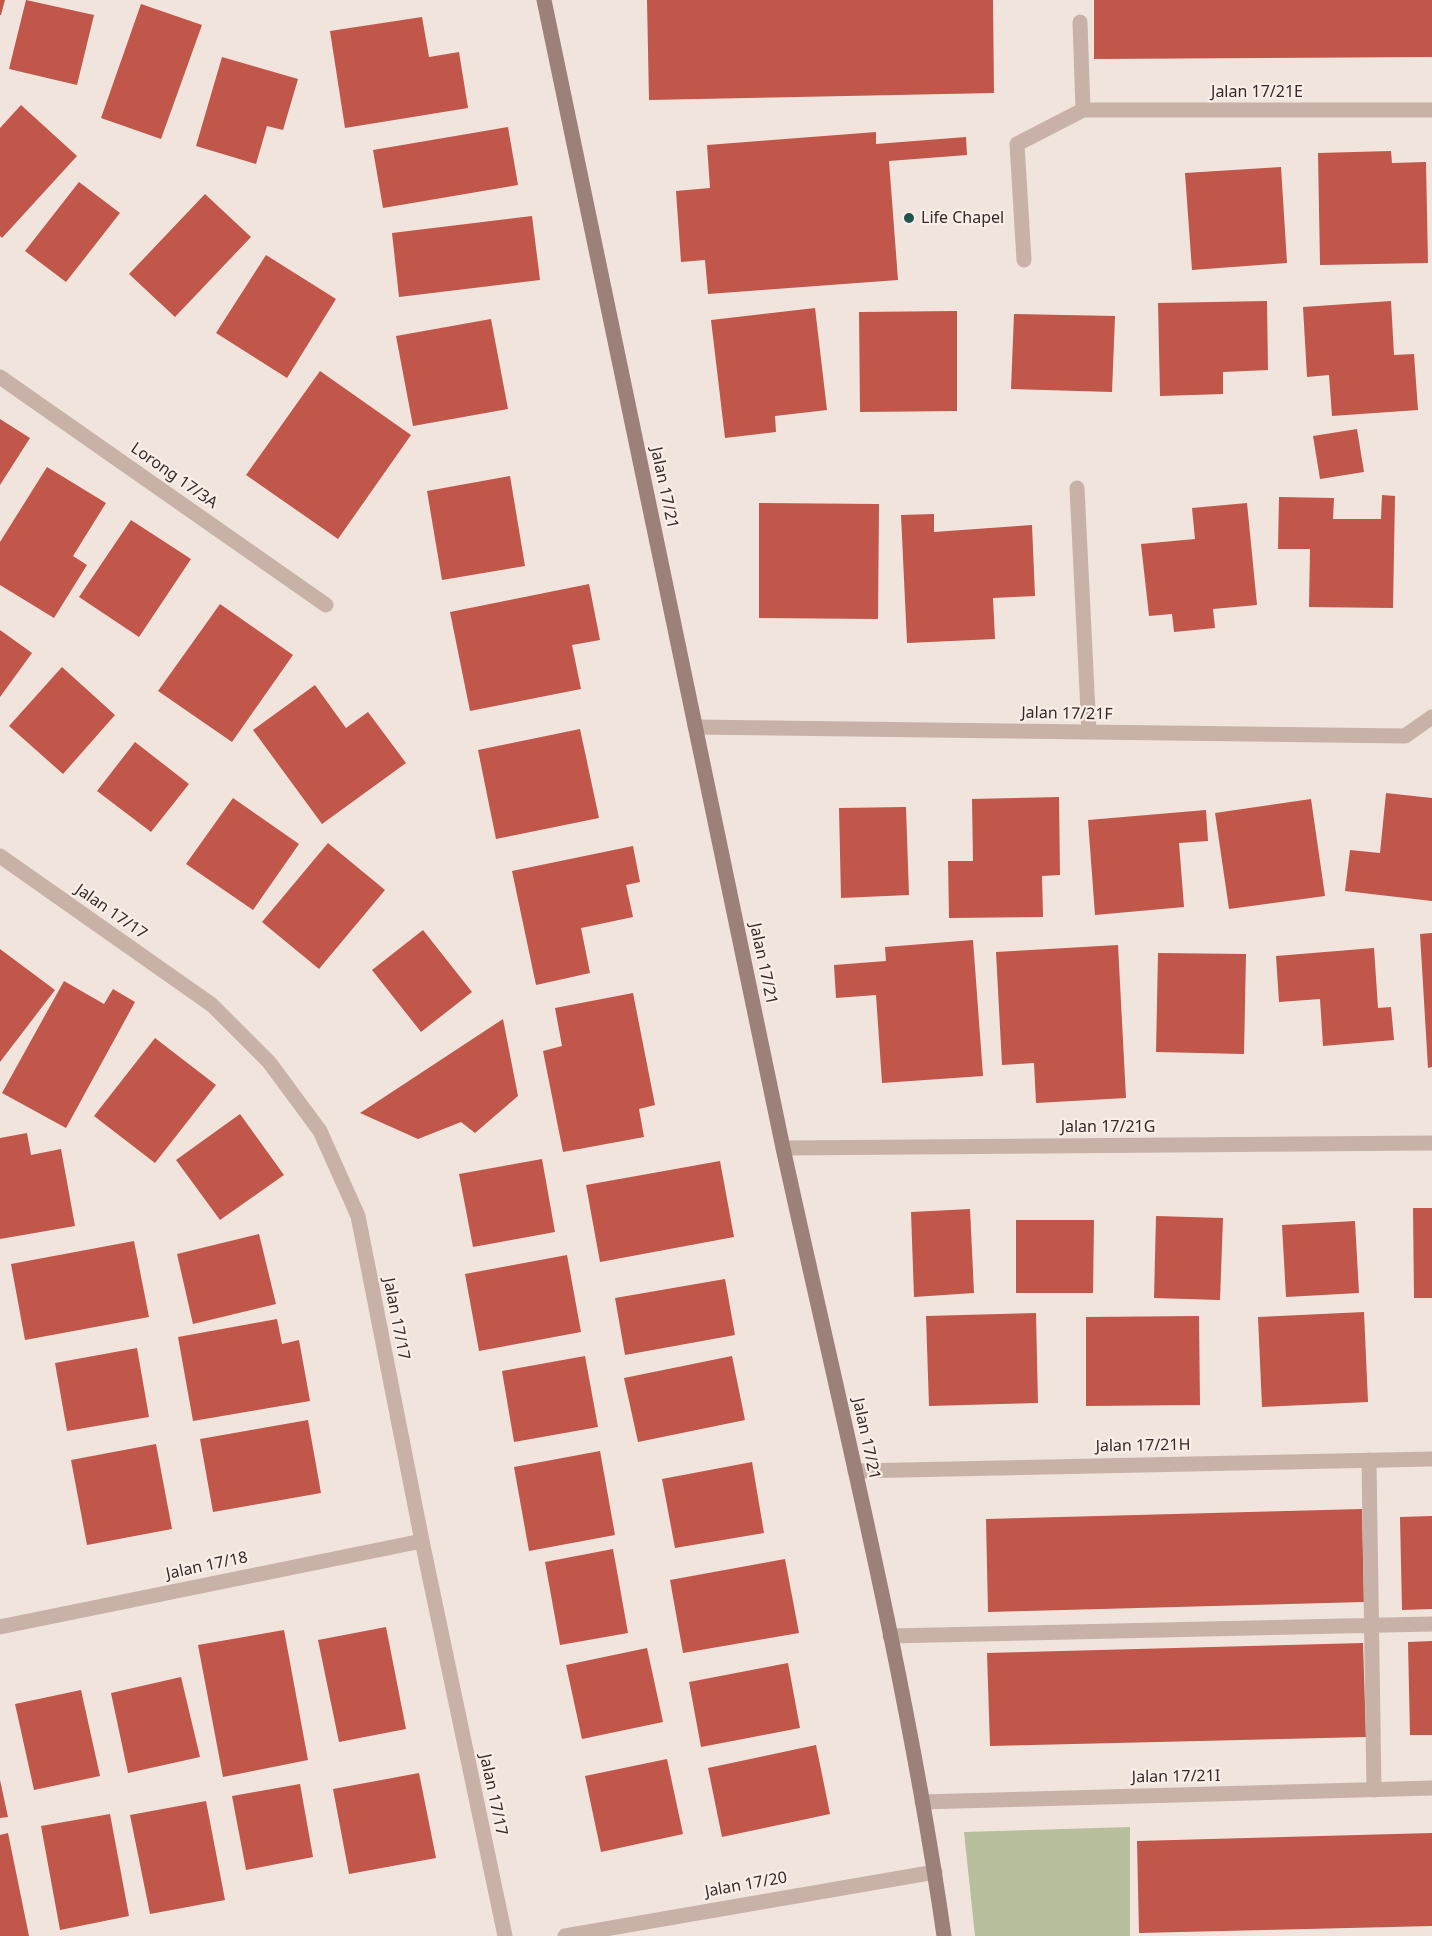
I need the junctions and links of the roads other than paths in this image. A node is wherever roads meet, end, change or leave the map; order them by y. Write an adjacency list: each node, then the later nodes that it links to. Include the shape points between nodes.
1 (544, 0): 10 (street, Jalan 17/21)
2 (1080, 22): 3 (street)
3 (1083, 110): 4 (street, Jalan 17/21E); 5 (street, via 1017,144)
4 (1432, 110)
5 (1024, 260)
6 (0, 377): 8 (street, Lorong 17/3A)
7 (1077, 488): 11 (street)
8 (326, 605)
9 (1432, 717): 11 (street, Jalan 17/21F, via 1406,736)
10 (695, 728): 11 (street, Jalan 17/21F); 14 (street, Jalan 17/21)
11 (1089, 732)
12 (0, 856): 18 (street, Jalan 17/17, via 212,1005 269,1062 320,1131 358,1216)
13 (1432, 1143): 14 (street, Jalan 17/21G)
14 (784, 1148): 17 (street, Jalan 17/21)
15 (1432, 1459): 16 (street, Jalan 17/21H)
16 (1369, 1460): 17 (street, Jalan 17/21H); 20 (street)
17 (855, 1471): 22 (street, Jalan 17/21)
18 (422, 1541): 21 (street, Jalan 17/18); 27 (street, Jalan 17/17)
19 (1432, 1624): 20 (street)
20 (1371, 1626): 22 (street); 24 (street)
21 (0, 1627)
22 (890, 1636): 25 (street, Jalan 17/21)
23 (1432, 1788): 24 (street, Jalan 17/21I)
24 (1374, 1790): 25 (street, Jalan 17/21I)
25 (922, 1802): 26 (street, Jalan 17/21)
26 (935, 1872): 28 (street, Jalan 17/20); 29 (street, Jalan 17/21)
27 (505, 1936)
28 (565, 1936)
29 (944, 1936)

